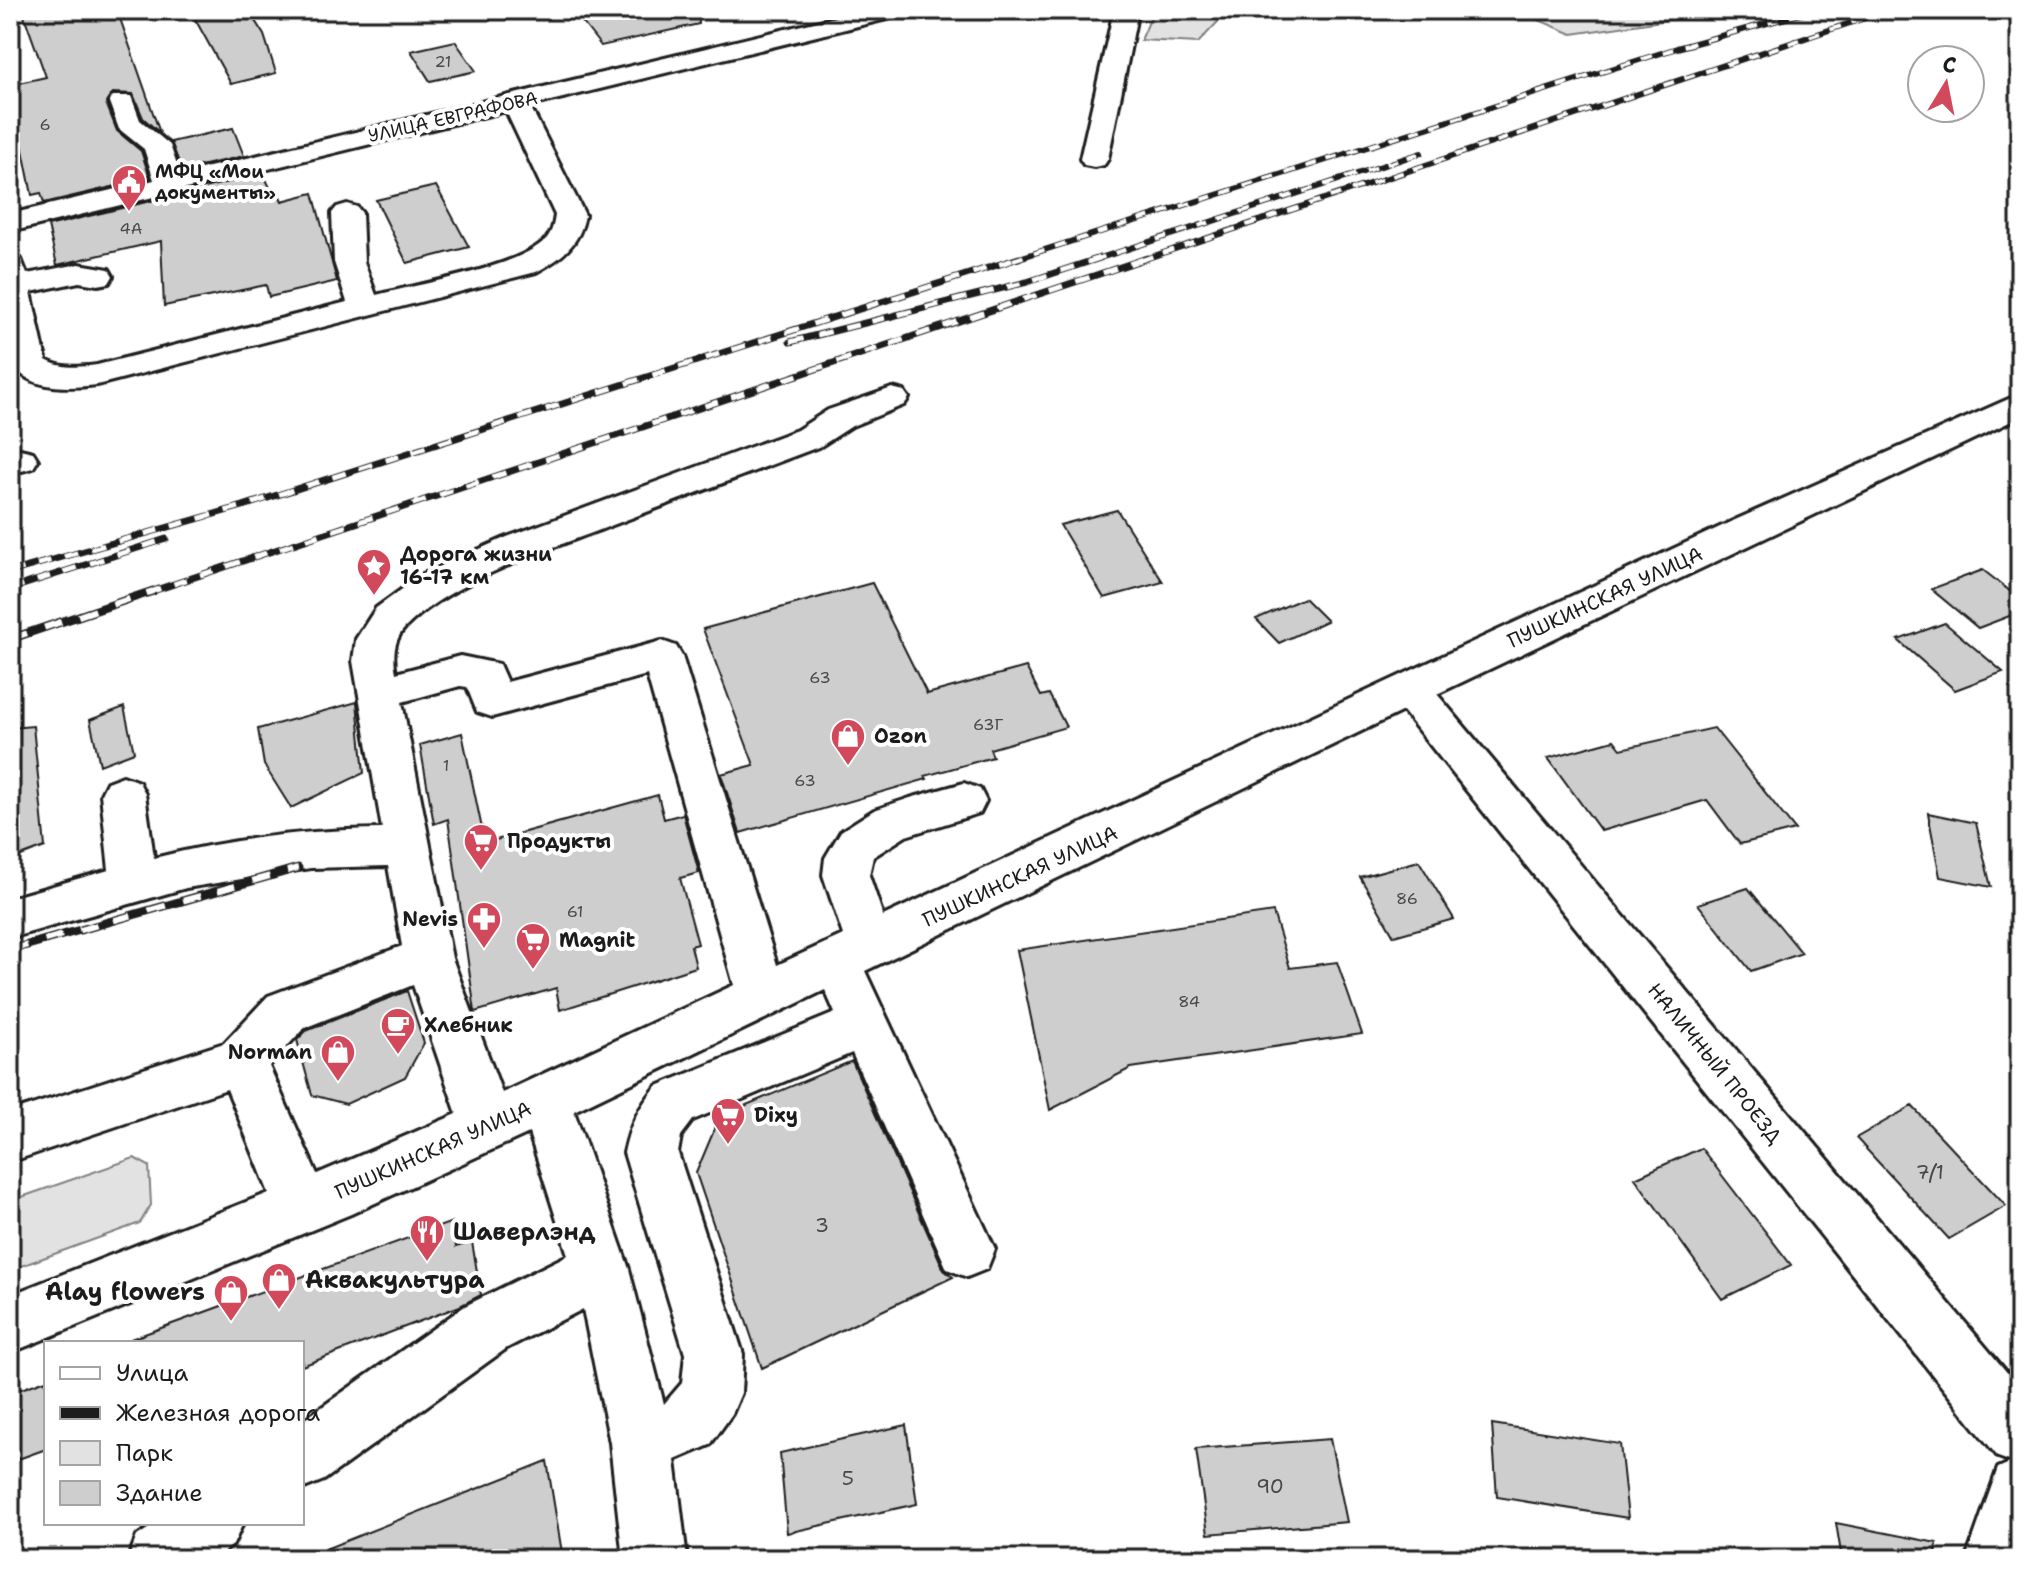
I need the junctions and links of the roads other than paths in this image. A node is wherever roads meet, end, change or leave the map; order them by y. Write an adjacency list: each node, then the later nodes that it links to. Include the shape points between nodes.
1 (895, 10): 4 (street, УЛИЦА ЕВГРАФОВА)
2 (1126, 10): 5 (street)
3 (122, 102): 7 (street, via 128,123 156,145)
4 (515, 102): 6 (street, УЛИЦА ЕВГРАФОВА, via 285,170); 13 (street, via 570,215 562,241 525,266)
5 (1094, 159)
6 (224, 172): 7 (street, УЛИЦА ЕВГРАФОВА); 8 (street)
7 (170, 185): 10 (street, УЛИЦА ЕВГРАФОВА)
8 (236, 199)
9 (347, 213): 13 (street, via 349,262)
10 (10, 223)
11 (12, 275): 12 (street); 13 (street, via 30,365 44,375 68,379)
12 (98, 276)
13 (364, 307)
14 (892, 398): 17 (street, via 840,418 809,438 520,546 437,584 390,618 376,639 373,661)
15 (2020, 404): 16 (street, ПУШКИНСКАЯ УЛИЦА)
16 (1410, 690): 23 (street, ПУШКИНСКАЯ УЛИЦА); 37 (street, НАЛИЧНЫЙ ПРОЕЗД)
17 (380, 693): 20 (street); 25 (street, via 460,671 484,675 492,701 662,656)
18 (123, 794): 21 (street)
19 (964, 801): 23 (street, via 874,828 853,847 846,872)
20 (408, 847): 21 (street, via 311,849); 24 (street)
21 (134, 883): 22 (street)
22 (10, 918)
23 (854, 954): 25 (street, ПУШКИНСКАЯ УЛИЦА); 26 (street)
24 (428, 958): 28 (street, via 286,1012); 31 (street)
25 (762, 998): 27 (street, ПУШКИНСКАЯ УЛИЦА)
26 (865, 1024): 30 (street); 34 (street)
27 (656, 1048): 29 (street, ПУШКИНСКАЯ УЛИЦА); 30 (street)
28 (241, 1061): 32 (street); 33 (street)
29 (544, 1101): 31 (street, ПУШКИНСКАЯ УЛИЦА); 35 (street)
30 (675, 1103): 38 (street, via 656,1126 651,1153 714,1354 711,1393 689,1424)
31 (488, 1126): 33 (street, ПУШКИНСКАЯ УЛИЦА)
32 (10, 1137)
33 (301, 1207): 36 (street, ПУШКИНСКАЯ УЛИЦА)
34 (967, 1249)
35 (601, 1269): 38 (street); 39 (street, via 486,1327)
36 (10, 1324)
37 (2020, 1435)
38 (641, 1443): 43 (street)
39 (304, 1457)
40 (2020, 1490): 44 (street)
41 (208, 1525): 42 (street)
42 (160, 1559)
43 (655, 1559)
44 (1998, 1559)

